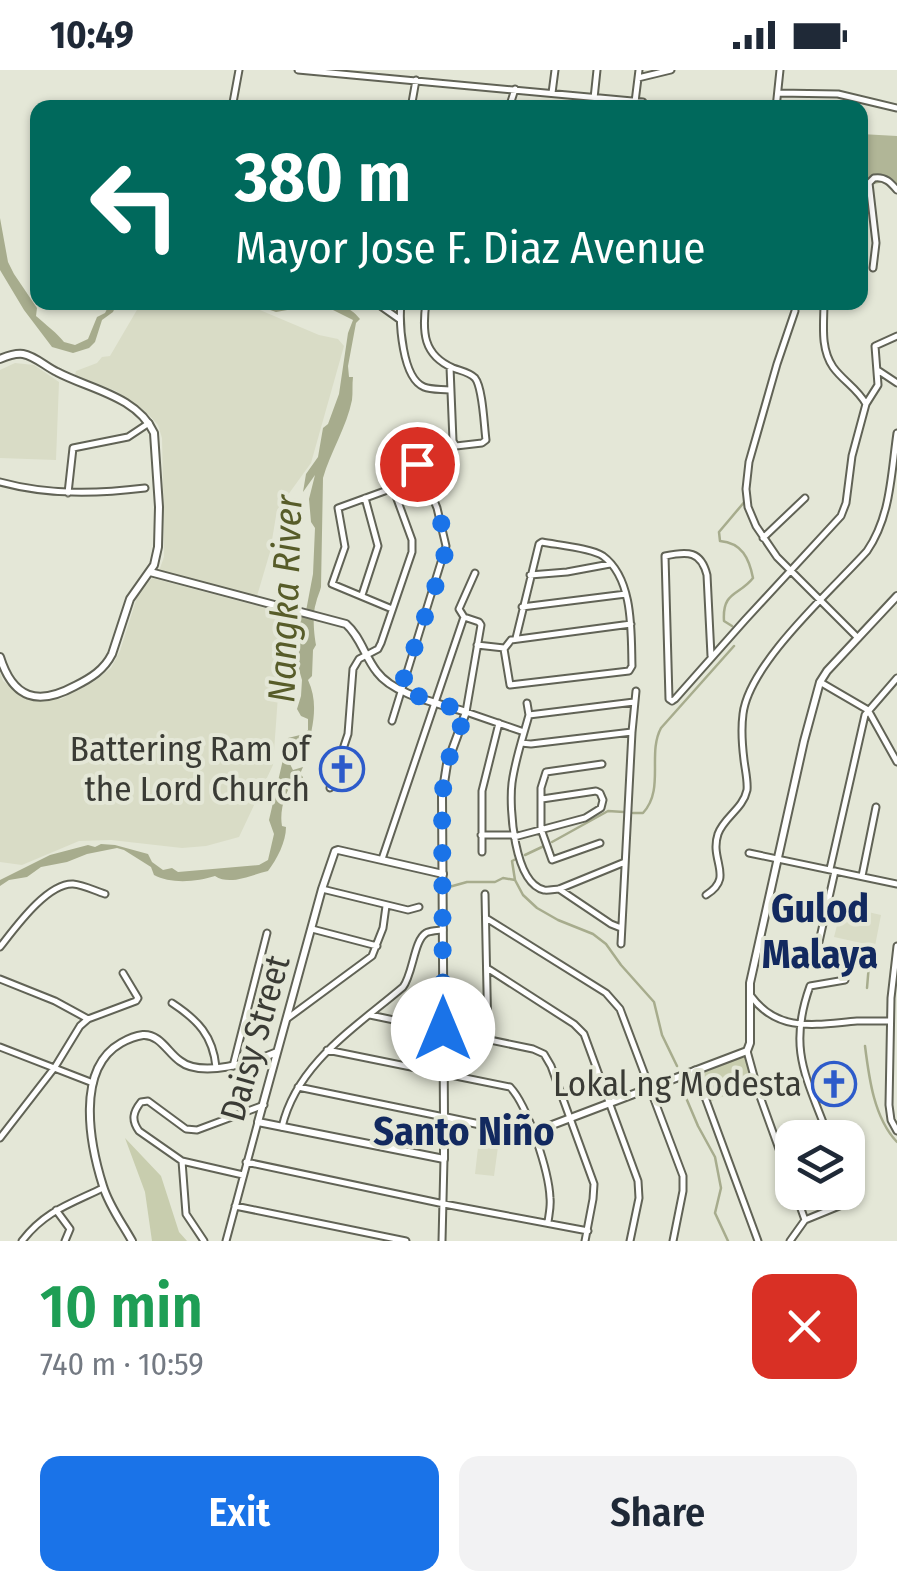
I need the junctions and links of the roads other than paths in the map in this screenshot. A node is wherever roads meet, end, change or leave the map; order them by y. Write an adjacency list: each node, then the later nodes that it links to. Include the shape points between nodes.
1 (239, 70): 13 (street)
2 (298, 70): 8 (street)
3 (555, 70): 11 (street)
4 (597, 70): 12 (street)
5 (671, 70): 7 (street)
6 (780, 70): 10 (street)
7 (639, 74): 17 (street)
8 (416, 80): 9 (street); 14 (street)
9 (515, 89): 11 (street); 15 (street)
10 (778, 93): 18 (street); 19 (street)
11 (552, 94): 12 (street)
12 (594, 98): 16 (street)
13 (233, 100)
14 (413, 100)
15 (511, 100)
16 (616, 100)
17 (639, 100)
18 (777, 100)
19 (863, 100)
20 (868, 101): 21 (street)
21 (897, 108)
22 (897, 190): 23 (street, via 882,178 868,186)
23 (874, 268)
24 (386, 310): 29 (street)
25 (400, 310): 29 (street)
26 (425, 310): 32 (street, via 426,342)
27 (824, 310): 36 (street, via 823,339 833,367)
28 (795, 311): 45 (street, via 749,462 748,507)
29 (399, 319): 35 (street, via 402,348 419,384)
30 (897, 336): 33 (street, via 875,346)
31 (0, 359): 37 (main road, via 26,354 123,401)
32 (450, 367): 35 (street); 35 (street, via 470,374 478,386 485,442 456,446)
33 (879, 371): 34 (street); 36 (street)
34 (897, 383)
35 (449, 390)
36 (866, 404): 47 (street, via 841,516)
37 (150, 423): 42 (street, via 128,437 72,448); 48 (main road, via 160,525)
38 (897, 433): 54 (street, via 878,535)
39 (0, 482): 42 (street)
40 (145, 488): 42 (street)
41 (392, 488): 43 (street); 56 (street, via 412,545); 68 (street, via 419,465 446,546)
42 (68, 493)
43 (365, 498): 52 (street, via 378,546); 52 (street, via 338,508 345,547 332,582)
44 (805, 498): 45 (street)
45 (763, 538): 47 (street)
46 (610, 564): 50 (street); 50 (street, via 599,554 542,542); 51 (street)
47 (791, 570): 54 (street); 65 (street)
48 (150, 572): 63 (main road, via 350,627); 64 (main road, via 130,599 108,662 87,680 58,694 31,696 9,680)
49 (475, 574): 57 (street, via 459,609)
50 (530, 575): 55 (street)
51 (626, 594): 55 (street); 58 (street)
52 (362, 596): 56 (street)
53 (897, 596): 60 (main road)
54 (822, 600): 60 (street); 103 (street, via 751,688 742,740 747,789 718,833 722,879)
55 (522, 608): 59 (street)
56 (392, 609): 63 (street, via 382,643)
57 (464, 616): 61 (street, via 480,623); 70 (street)
58 (631, 624): 59 (street); 62 (street, via 629,671 512,686)
59 (516, 638): 62 (street)
60 (858, 638): 67 (main road)
61 (477, 645): 62 (street); 74 (street)
62 (504, 648)
63 (366, 656): 68 (main road); 83 (street, via 353,670 348,734)
64 (0, 657)
65 (711, 658): 65 (street, via 705,566 691,554 666,556 669,699)
66 (897, 678): 73 (street)
67 (820, 682): 73 (street); 92 (main road)
68 (400, 690): 70 (main road); 76 (street)
69 (636, 691): 72 (street)
70 (435, 702): 74 (main road); 93 (street)
71 (527, 702): 75 (street)
72 (634, 702): 75 (street); 79 (street)
73 (868, 710): 81 (street); 95 (street)
74 (466, 712): 77 (street); 96 (main road, via 444,776)
75 (529, 714): 78 (street)
76 (392, 721)
77 (499, 723): 78 (street); 87 (street, via 482,791)
78 (524, 732): 80 (street)
79 (632, 732): 80 (street); 94 (street)
80 (521, 743): 88 (street, via 511,789)
81 (897, 762)
82 (602, 764): 84 (street, via 546,772)
83 (330, 788)
84 (542, 798): 86 (street); 86 (street, via 596,791 604,800 584,818)
85 (876, 808): 97 (street)
86 (541, 829): 88 (street); 89 (street, via 552,860)
87 (481, 835): 88 (street); 90 (street)
88 (514, 836): 100 (street, via 531,882)
89 (600, 843)
90 (482, 852)
91 (749, 853): 92 (street)
92 (778, 858): 95 (street); 120 (main road)
93 (382, 859): 96 (main road); 99 (main road, Daisy Street, via 336,850)
94 (626, 862): 100 (street); 107 (street)
95 (832, 870): 97 (street); 115 (street)
96 (443, 874): 109 (main road)
97 (862, 876): 98 (street)
98 (897, 884)
99 (322, 889): 104 (street); 108 (main road, Daisy Street)
100 (559, 889): 107 (street)
101 (105, 894): 114 (street, via 76,884 55,888)
102 (486, 894): 106 (street)
103 (706, 895)
104 (386, 906): 105 (street); 112 (street)
105 (419, 906)
106 (486, 918): 116 (street); 140 (street, via 612,997)
107 (621, 928): 111 (street)
108 (312, 929): 112 (street); 124 (main road, Daisy Street)
109 (443, 930): 122 (street, via 420,938 408,982); 127 (main road)
110 (267, 934): 133 (street)
111 (621, 944)
112 (378, 946): 124 (street)
113 (897, 946): 125 (street)
114 (0, 947)
115 (814, 964)
116 (487, 968): 128 (street); 141 (street, via 580,1028)
117 (124, 973): 123 (street, via 137,1000)
118 (0, 979): 123 (street)
119 (845, 980): 126 (street, via 810,986)
120 (749, 993): 126 (street, via 772,1014); 131 (main road)
121 (172, 1003): 134 (street, via 210,1040)
122 (370, 1015): 127 (street); 130 (street)
123 (88, 1019): 135 (street)
124 (286, 1020): 132 (main road, Daisy Street)
125 (891, 1021): 126 (street); 148 (street, via 888,1105)
126 (800, 1024): 145 (street, via 800,1060)
127 (443, 1029): 128 (street); 137 (main road)
128 (488, 1039): 144 (street, via 544,1054)
129 (0, 1047): 135 (street)
130 (328, 1050): 137 (street); 139 (street)
131 (747, 1051): 136 (main road); 151 (street)
132 (276, 1052): 133 (main road); 142 (main road, Daisy Street)
133 (233, 1066): 134 (main road)
134 (216, 1067): 138 (main road, via 187,1066 156,1038 140,1036 114,1047)
135 (56, 1068): 138 (street); 150 (street)
136 (695, 1070): 140 (main road); 175 (street)
137 (444, 1074): 143 (main road); 149 (street, via 510,1087)
138 (94, 1083): 156 (main road, via 91,1133)
139 (298, 1087): 143 (street); 147 (street)
140 (649, 1088): 141 (main road); 174 (street, via 683,1176)
141 (610, 1102): 144 (main road); 173 (street, via 638,1181)
142 (257, 1107): 146 (main road, Daisy Street); 153 (street, via 198,1130 141,1102 134,1124)
143 (444, 1117): 149 (main road); 152 (main road)
144 (570, 1118): 149 (main road); 164 (street, via 594,1184)
145 (822, 1120)
146 (258, 1122): 147 (main road); 154 (street, Daisy Street)
147 (282, 1126): 152 (main road)
148 (897, 1131)
149 (533, 1132): 163 (street, via 548,1182)
150 (0, 1138)
151 (775, 1138)
152 (444, 1159): 157 (street)
153 (182, 1161): 155 (street); 168 (street, via 186,1214)
154 (246, 1162): 155 (street, Daisy Street); 157 (street)
155 (243, 1175): 158 (street, Daisy Street)
156 (104, 1188): 159 (street); 167 (main road)
157 (444, 1204): 163 (street); 171 (street)
158 (235, 1206): 169 (street, Daisy Street); 170 (street)
159 (56, 1210): 165 (street); 166 (street, via 70,1228)
160 (801, 1210): 162 (street)
161 (829, 1210): 162 (street)
162 (805, 1220): 176 (street)
163 (548, 1222): 164 (street)
164 (588, 1231): 172 (street)
165 (22, 1241)
166 (65, 1241)
167 (132, 1241)
168 (204, 1241)
169 (226, 1241)
170 (406, 1241)
171 (442, 1241)
172 (585, 1241)
173 (630, 1241)
174 (673, 1241)
175 (758, 1241)
176 (790, 1241)

